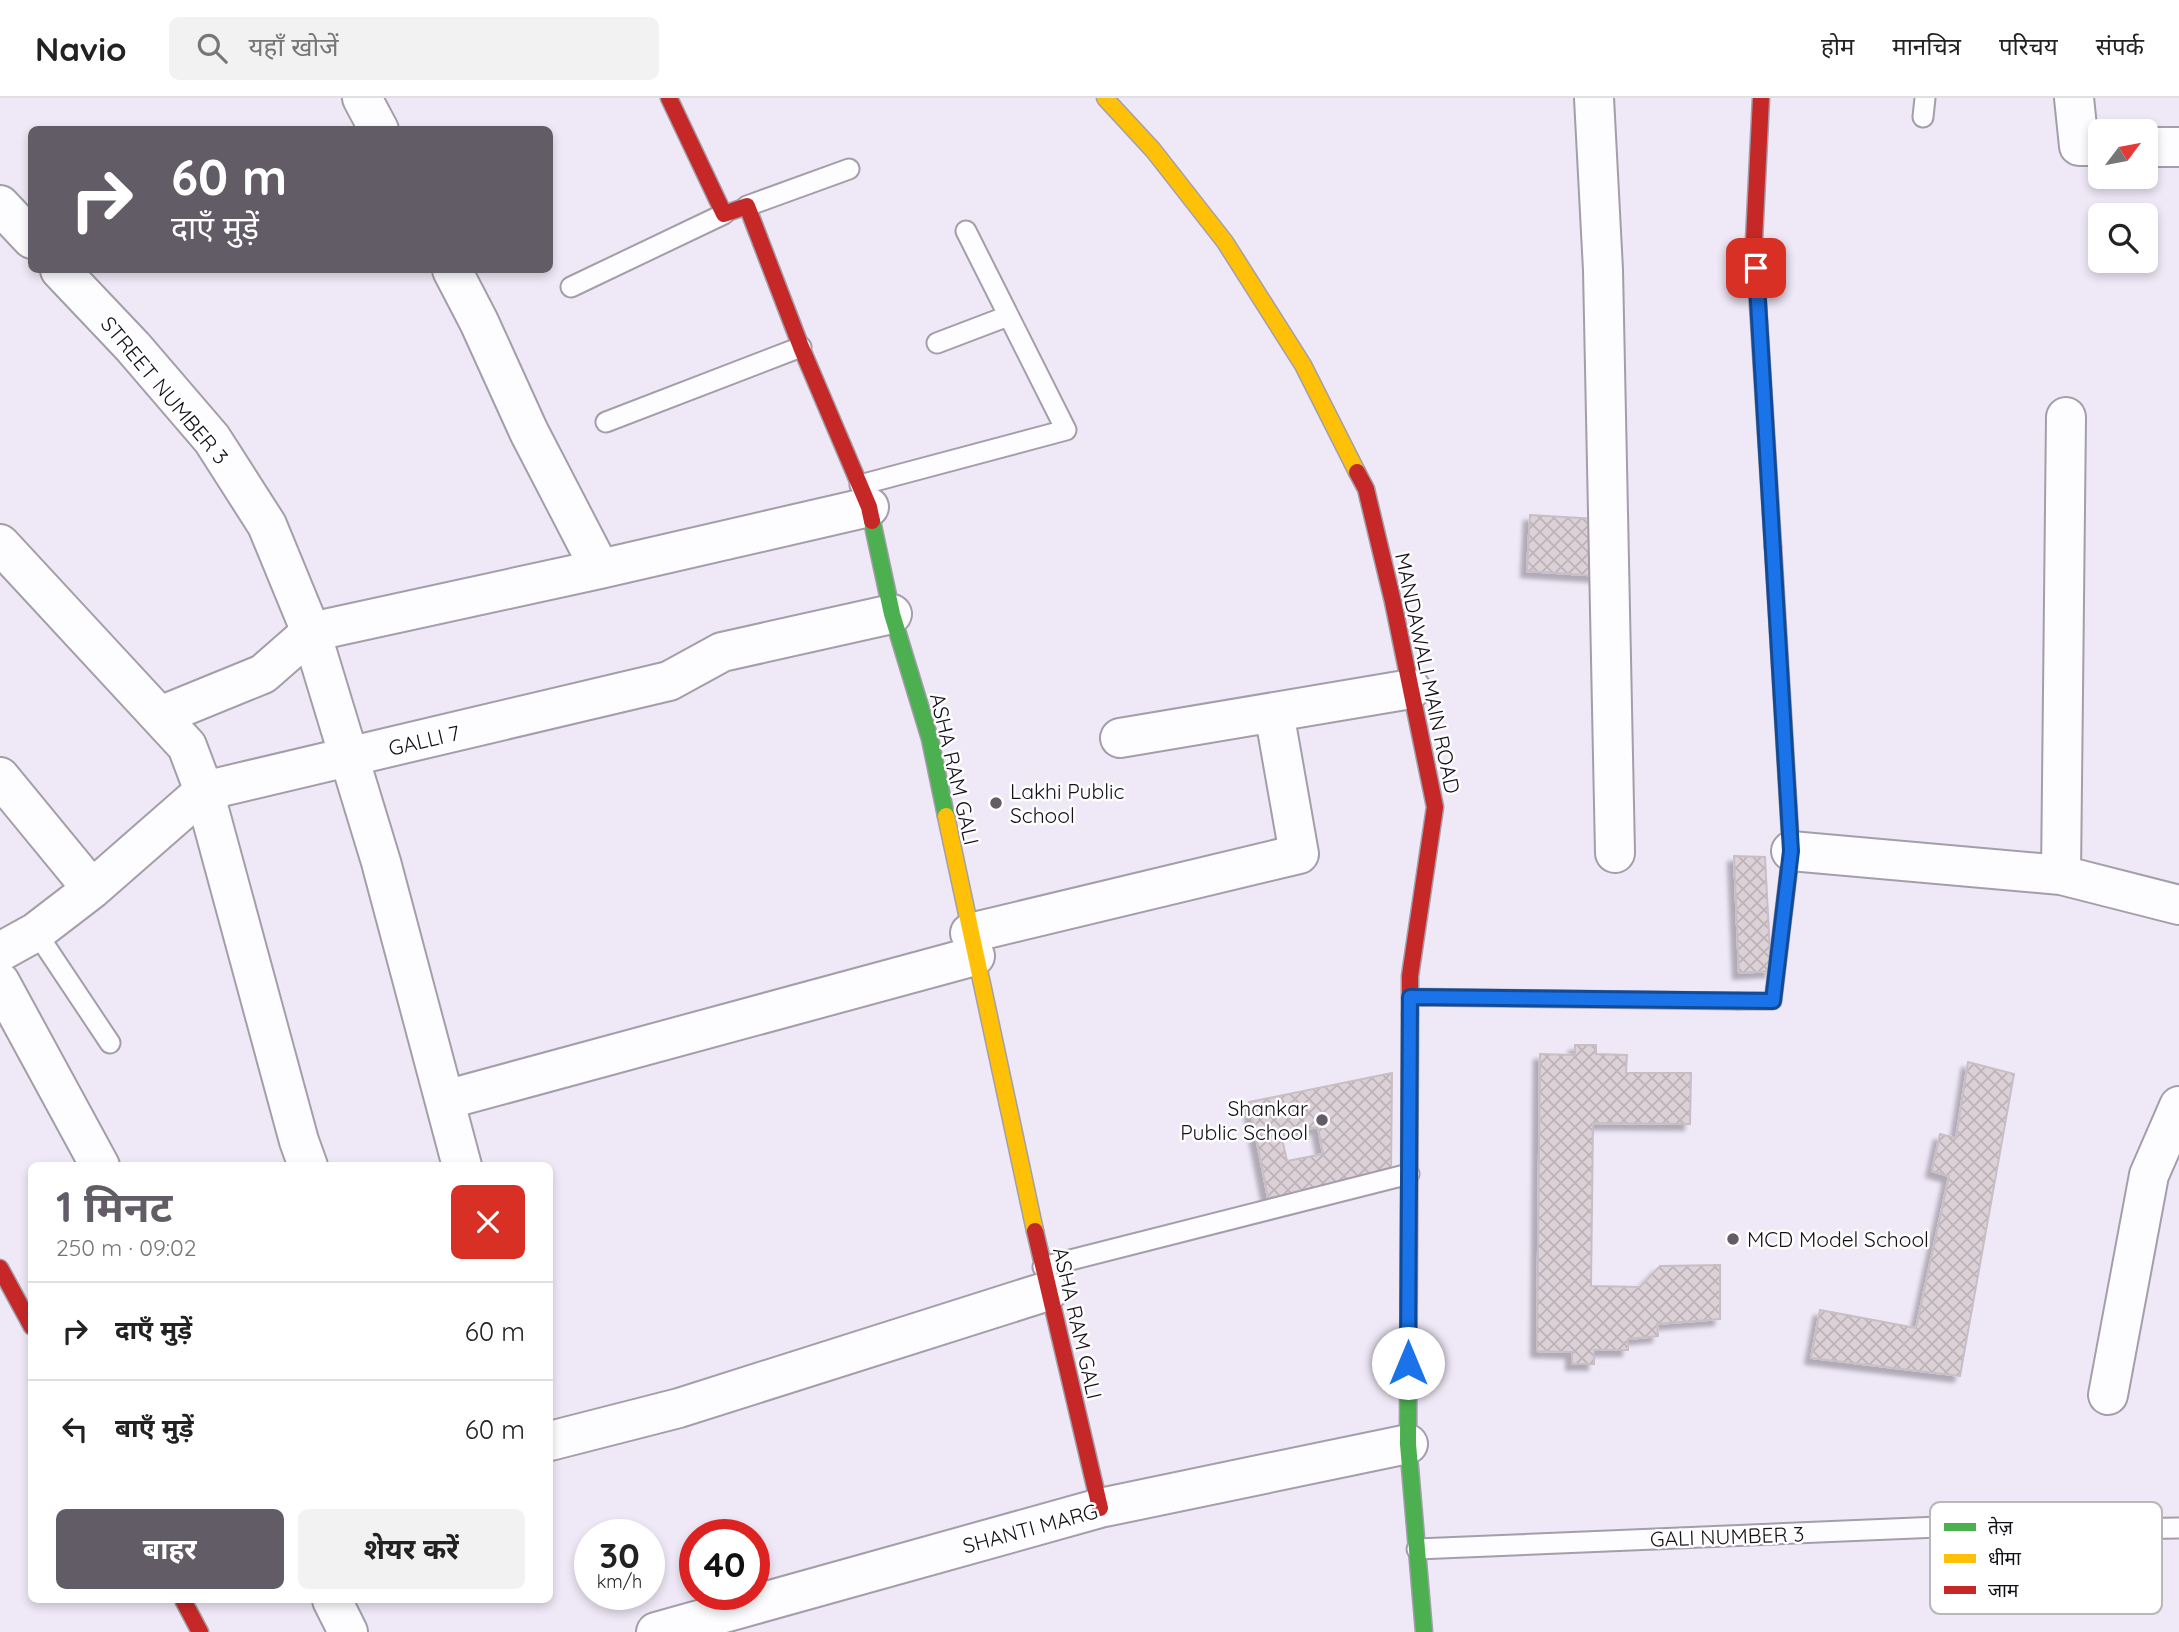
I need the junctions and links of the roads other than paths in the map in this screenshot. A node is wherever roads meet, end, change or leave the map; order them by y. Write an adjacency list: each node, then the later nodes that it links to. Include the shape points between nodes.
1 (362, 98): 7 (street)
2 (669, 98): 14 (street)
3 (1105, 98): 30 (street, MANDAWALI MAIN ROAD, via 1153,150 1225,242 1303,365 1366,489)
4 (1594, 98): 38 (street, via 1603,270)
5 (1761, 98): 37 (street, via 1755,240)
6 (2074, 98): 8 (street, via 2079,146)
7 (377, 126)
8 (2088, 146)
9 (2158, 147): 10 (street)
10 (2179, 147)
11 (849, 169): 13 (lane)
12 (0, 205): 16 (street)
13 (747, 206): 14 (street); 22 (street, ASHA RAM GALI)
14 (724, 214): 19 (lane)
15 (966, 231): 20 (lane)
16 (28, 235)
17 (63, 273): 29 (street, STREET NUMBER 3, via 212,439 267,525)
18 (454, 273): 27 (street)
19 (572, 287)
20 (1008, 316): 21 (lane); 25 (lane, via 1066,430)
21 (937, 342)
22 (801, 346): 24 (lane); 25 (street, ASHA RAM GALI)
23 (2066, 417): 39 (street)
24 (606, 422)
25 (864, 496): 27 (street); 28 (street, ASHA RAM GALI)
26 (0, 544): 32 (street)
27 (600, 569): 29 (street)
28 (892, 614): 34 (street, GALLI 7, via 722,652 670,681); 43 (street, ASHA RAM GALI, via 930,739)
29 (311, 632): 32 (street, via 263,674); 34 (street, STREET NUMBER 3)
30 (1411, 690): 31 (street); 46 (street, MANDAWALI MAIN ROAD, via 1435,807)
31 (1274, 712): 33 (street); 43 (street, via 1299,854)
32 (160, 716): 36 (street, via 187,746)
33 (1120, 738)
34 (349, 757): 36 (street, GALLI 7); 48 (street, STREET NUMBER 3)
35 (0, 777): 40 (street)
36 (204, 792): 40 (street, GALLI 7); 51 (street)
37 (1791, 851): 39 (street); 46 (street, via 1773,1001)
38 (1615, 853)
39 (2061, 875): 41 (street)
40 (92, 889): 42 (street, GALLI 7)
41 (2179, 905)
42 (36, 932): 44 (street, GALLI 7); 47 (lane)
43 (972, 945): 48 (street); 55 (street, ASHA RAM GALI)
44 (0, 952)
45 (0, 982): 50 (street)
46 (1410, 997): 53 (street, MANDAWALI MAIN ROAD)
47 (110, 1043)
48 (445, 1100): 52 (street, STREET NUMBER 3)
49 (2179, 1106): 57 (street, via 2149,1175)
50 (98, 1162)
51 (307, 1162)
52 (460, 1162)
53 (1409, 1174): 55 (lane); 59 (street, MANDAWALI MAIN ROAD)
54 (0, 1268): 56 (street)
55 (1045, 1279): 58 (street, via 679,1408); 60 (street, ASHA RAM GALI)
56 (28, 1320)
57 (2108, 1395)
58 (553, 1440)
59 (1408, 1444): 60 (street, SHANTI MARG); 62 (street, MANDAWALI MAIN ROAD)
60 (1100, 1508): 67 (street, SHANTI MARG)
61 (1930, 1527): 62 (lane, GALI NUMBER 3)
62 (1417, 1549): 68 (street, MANDAWALI MAIN ROAD)
63 (185, 1603): 65 (street)
64 (334, 1603): 66 (street)
65 (200, 1632)
66 (348, 1632)
67 (656, 1632)
68 (1424, 1632)

